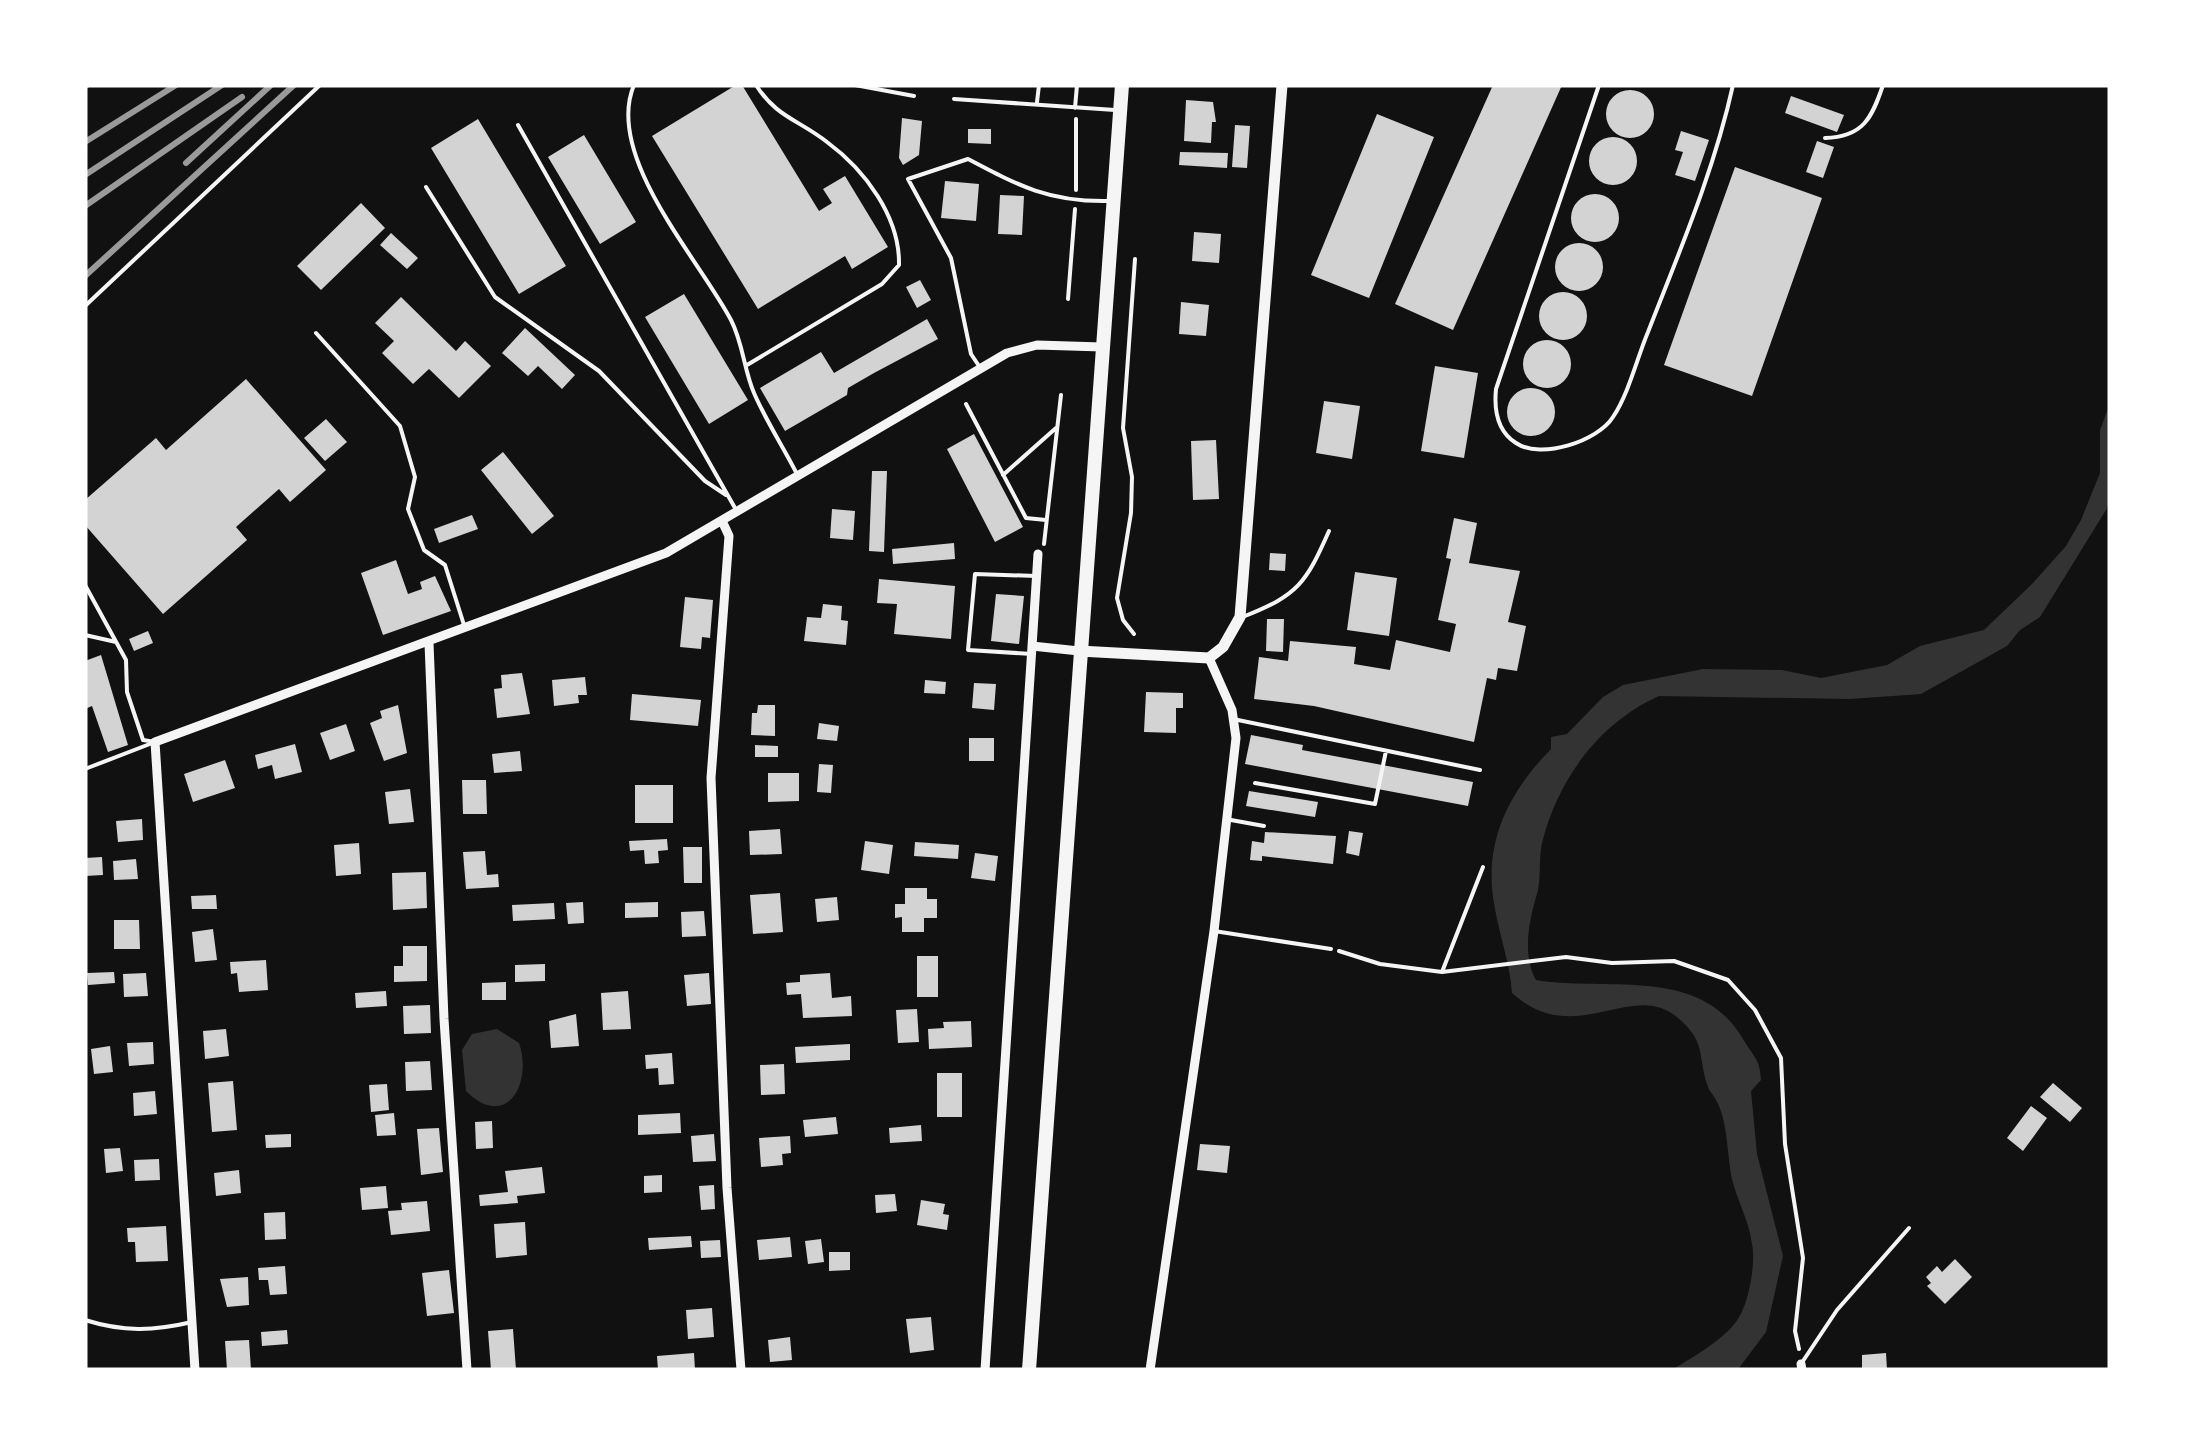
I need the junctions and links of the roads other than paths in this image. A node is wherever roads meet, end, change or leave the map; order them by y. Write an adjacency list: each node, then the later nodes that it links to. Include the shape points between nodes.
1 (634, 85): 22 (lane, via 626,105 629,139 669,224 731,320)
2 (756, 85): 22 (lane, via 771,109 830,143 862,176 888,215 900,265 882,284)
3 (855, 85): 11 (lane)
4 (1039, 85): 13 (lane)
5 (1076, 85): 14 (lane)
6 (1122, 85): 15 (main road)
7 (1282, 85): 32 (street)
8 (1599, 85): 9 (lane, via 1496,389 1504,431 1538,450 1570,444 1613,419 1718,150)
9 (1733, 85)
10 (1882, 85): 17 (lane, via 1870,122 1847,138)
11 (914, 96)
12 (954, 98): 13 (lane)
13 (1038, 102): 14 (lane)
14 (1075, 108): 15 (lane)
15 (1120, 110): 19 (main road)
16 (518, 126): 25 (lane)
17 (1825, 138)
18 (426, 187): 25 (lane, via 495,297 600,371)
19 (1113, 201): 21 (main road); 23 (lane, via 1032,194 968,159 908,178 951,258 971,354)
20 (316, 333): 33 (lane, via 400,426 415,478 408,509 424,550 444,565)
21 (1102, 347): 23 (street, via 1037,345); 38 (main road)
22 (747, 365): 24 (lane, via 753,392)
23 (980, 368): 24 (street)
24 (798, 476): 26 (street)
25 (727, 496): 26 (lane)
26 (738, 512): 27 (street)
27 (722, 522): 33 (street, via 624,571); 56 (street, via 729,536 711,778)
28 (1329, 532): 32 (lane, via 1287,599)
29 (1038, 554): 30 (street)
30 (1036, 576): 37 (street); 37 (lane, via 975,574 968,650)
31 (85, 584): 35 (lane)
32 (1240, 617): 39 (street)
33 (466, 630): 36 (street)
34 (85, 636): 35 (lane)
35 (116, 642): 41 (lane, via 126,660 134,722 143,740)
36 (429, 644): 41 (street); 55 (street)
37 (1032, 651): 38 (street); 57 (street)
38 (1080, 651): 39 (street); 58 (main road)
39 (1209, 658): 40 (street)
40 (1233, 718): 42 (lane); 46 (street)
41 (156, 742): 43 (lane); 52 (street)
42 (1386, 750): 44 (lane); 45 (lane, via 1375,804)
43 (85, 769)
44 (1480, 770)
45 (1255, 783)
46 (1226, 820): 47 (lane); 48 (street)
47 (1264, 826)
48 (1214, 931): 49 (lane); 59 (street)
49 (1331, 949)
50 (1909, 1228): 53 (lane, via 1838,1310)
51 (85, 1320): 52 (lane, via 112,1329 155,1330)
52 (192, 1322): 54 (street)
53 (1802, 1367)
54 (195, 1370)
55 (467, 1370)
56 (741, 1370)
57 (985, 1370)
58 (1029, 1370)
59 (1150, 1370)

